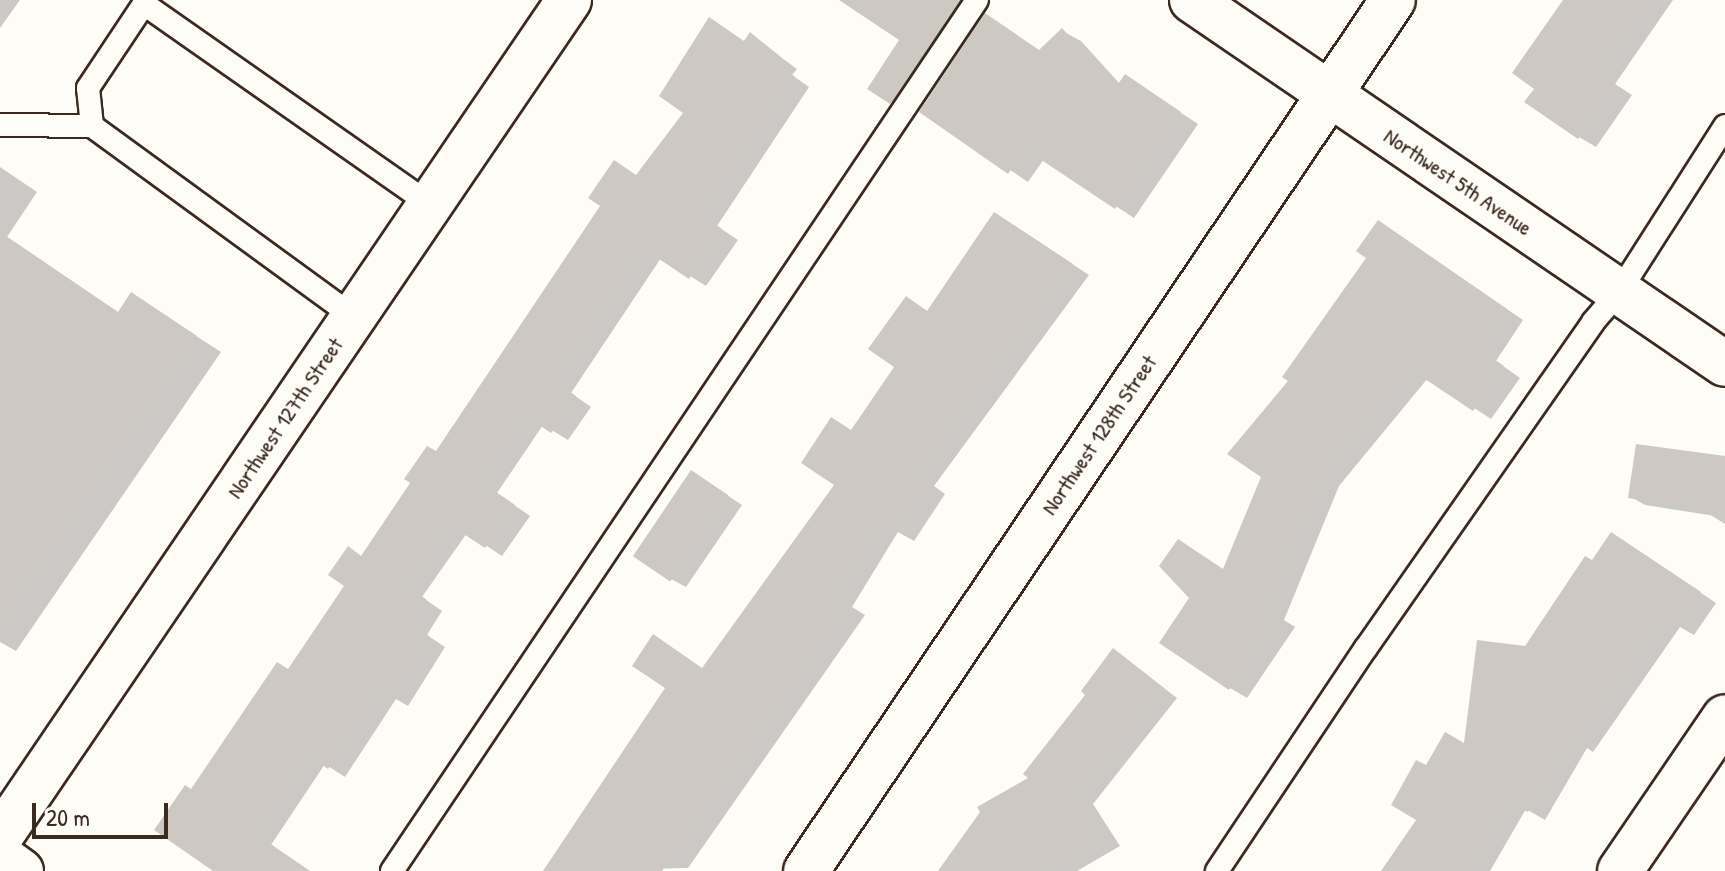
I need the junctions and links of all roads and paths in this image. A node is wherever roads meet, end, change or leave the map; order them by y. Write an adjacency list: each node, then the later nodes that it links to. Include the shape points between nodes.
1 (569, 0): 9 (street, Northwest 127th Street)
2 (977, 0): 17 (lane)
3 (1192, 0): 5 (street, Northwest 5th Avenue)
4 (1393, 0): 5 (street, Northwest 128th Street)
5 (1329, 95): 10 (street, Northwest 5th Avenue); 18 (street, Northwest 128th Street)
6 (0, 125): 7 (lane)
7 (92, 126): 9 (lane, via 88,88 144,4); 11 (lane)
8 (1725, 126): 10 (lane)
9 (430, 204): 11 (street, Northwest 127th Street)
10 (1619, 292): 12 (street, Northwest 5th Avenue); 19 (lane, via 1366,648)
11 (354, 317): 14 (street, Northwest 127th Street)
12 (1725, 364)
13 (1725, 717): 20 (street)
14 (0, 837)
15 (0, 856): 16 (street)
16 (21, 871)
17 (392, 871)
18 (806, 871)
19 (1217, 871)
20 (1620, 871)

